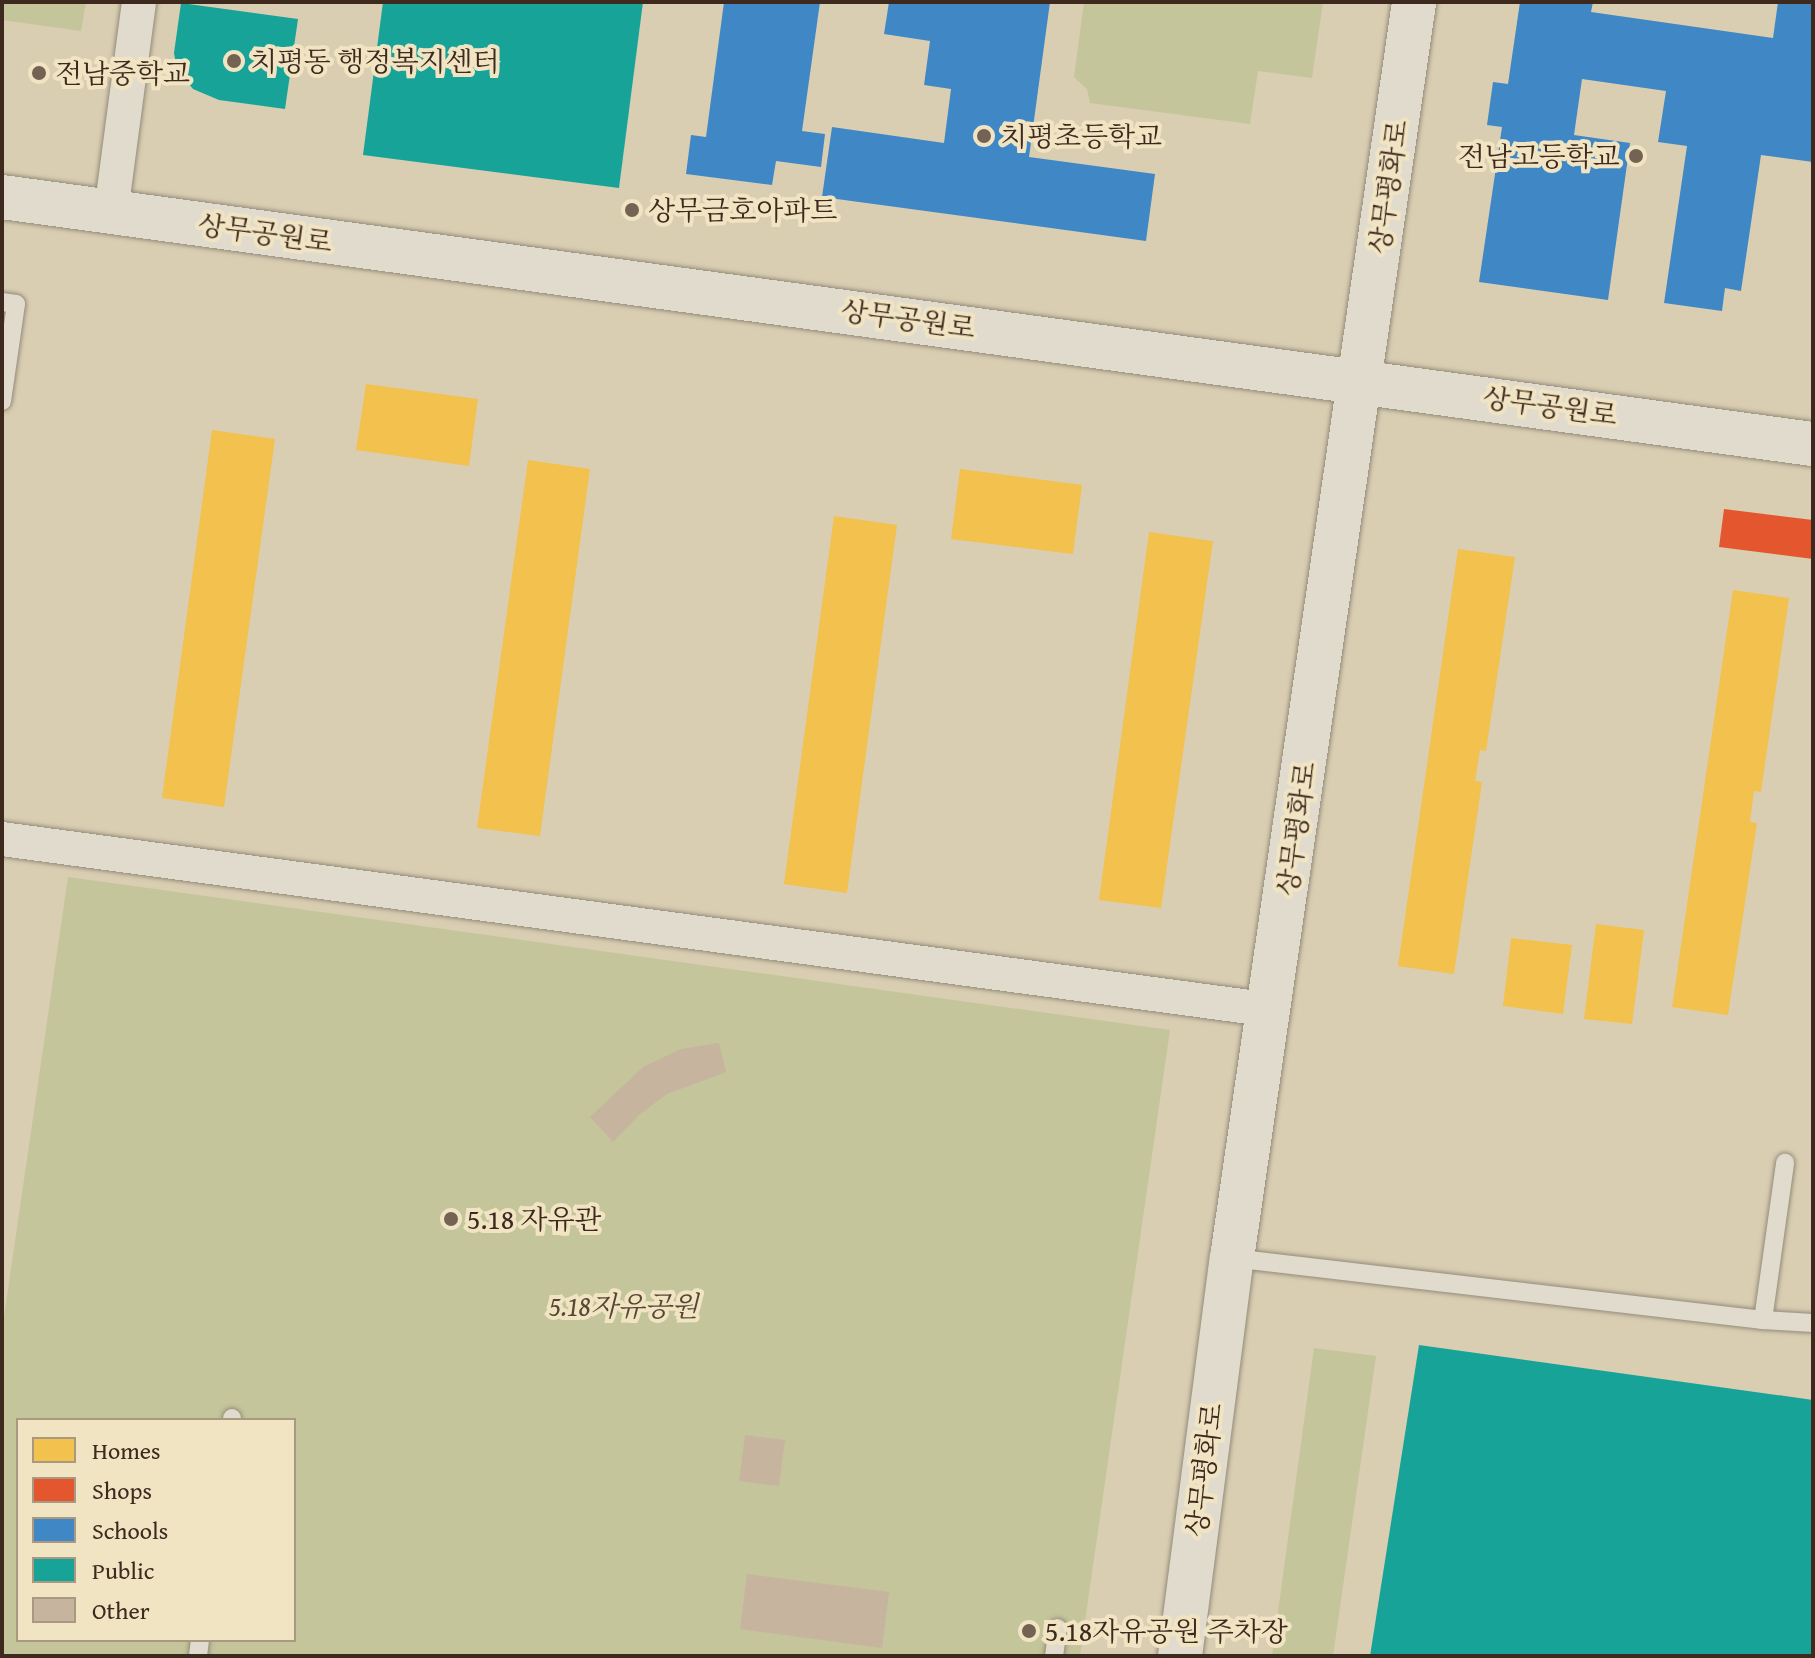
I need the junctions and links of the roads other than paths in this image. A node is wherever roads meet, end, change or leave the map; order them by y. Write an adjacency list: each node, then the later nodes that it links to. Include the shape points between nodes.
1 (139, 2): 4 (street)
2 (1414, 2): 6 (street, 상무평화로)
3 (2, 197): 4 (street, 상무공원로)
4 (111, 212): 6 (street, 상무공원로)
5 (2, 302): 7 (lane, via 16,304)
6 (1360, 380): 8 (street, 상무공원로); 10 (street, 상무평화로)
7 (2, 401)
8 (1813, 444)
9 (2, 839): 10 (street)
10 (1271, 1010): 12 (street, 상무평화로)
11 (1785, 1163): 13 (lane)
12 (1232, 1258): 13 (lane); 17 (street, 상무평화로)
13 (1763, 1320): 14 (lane)
14 (1813, 1323)
15 (1058, 1628): 16 (lane)
16 (1054, 1656)
17 (1180, 1656)

